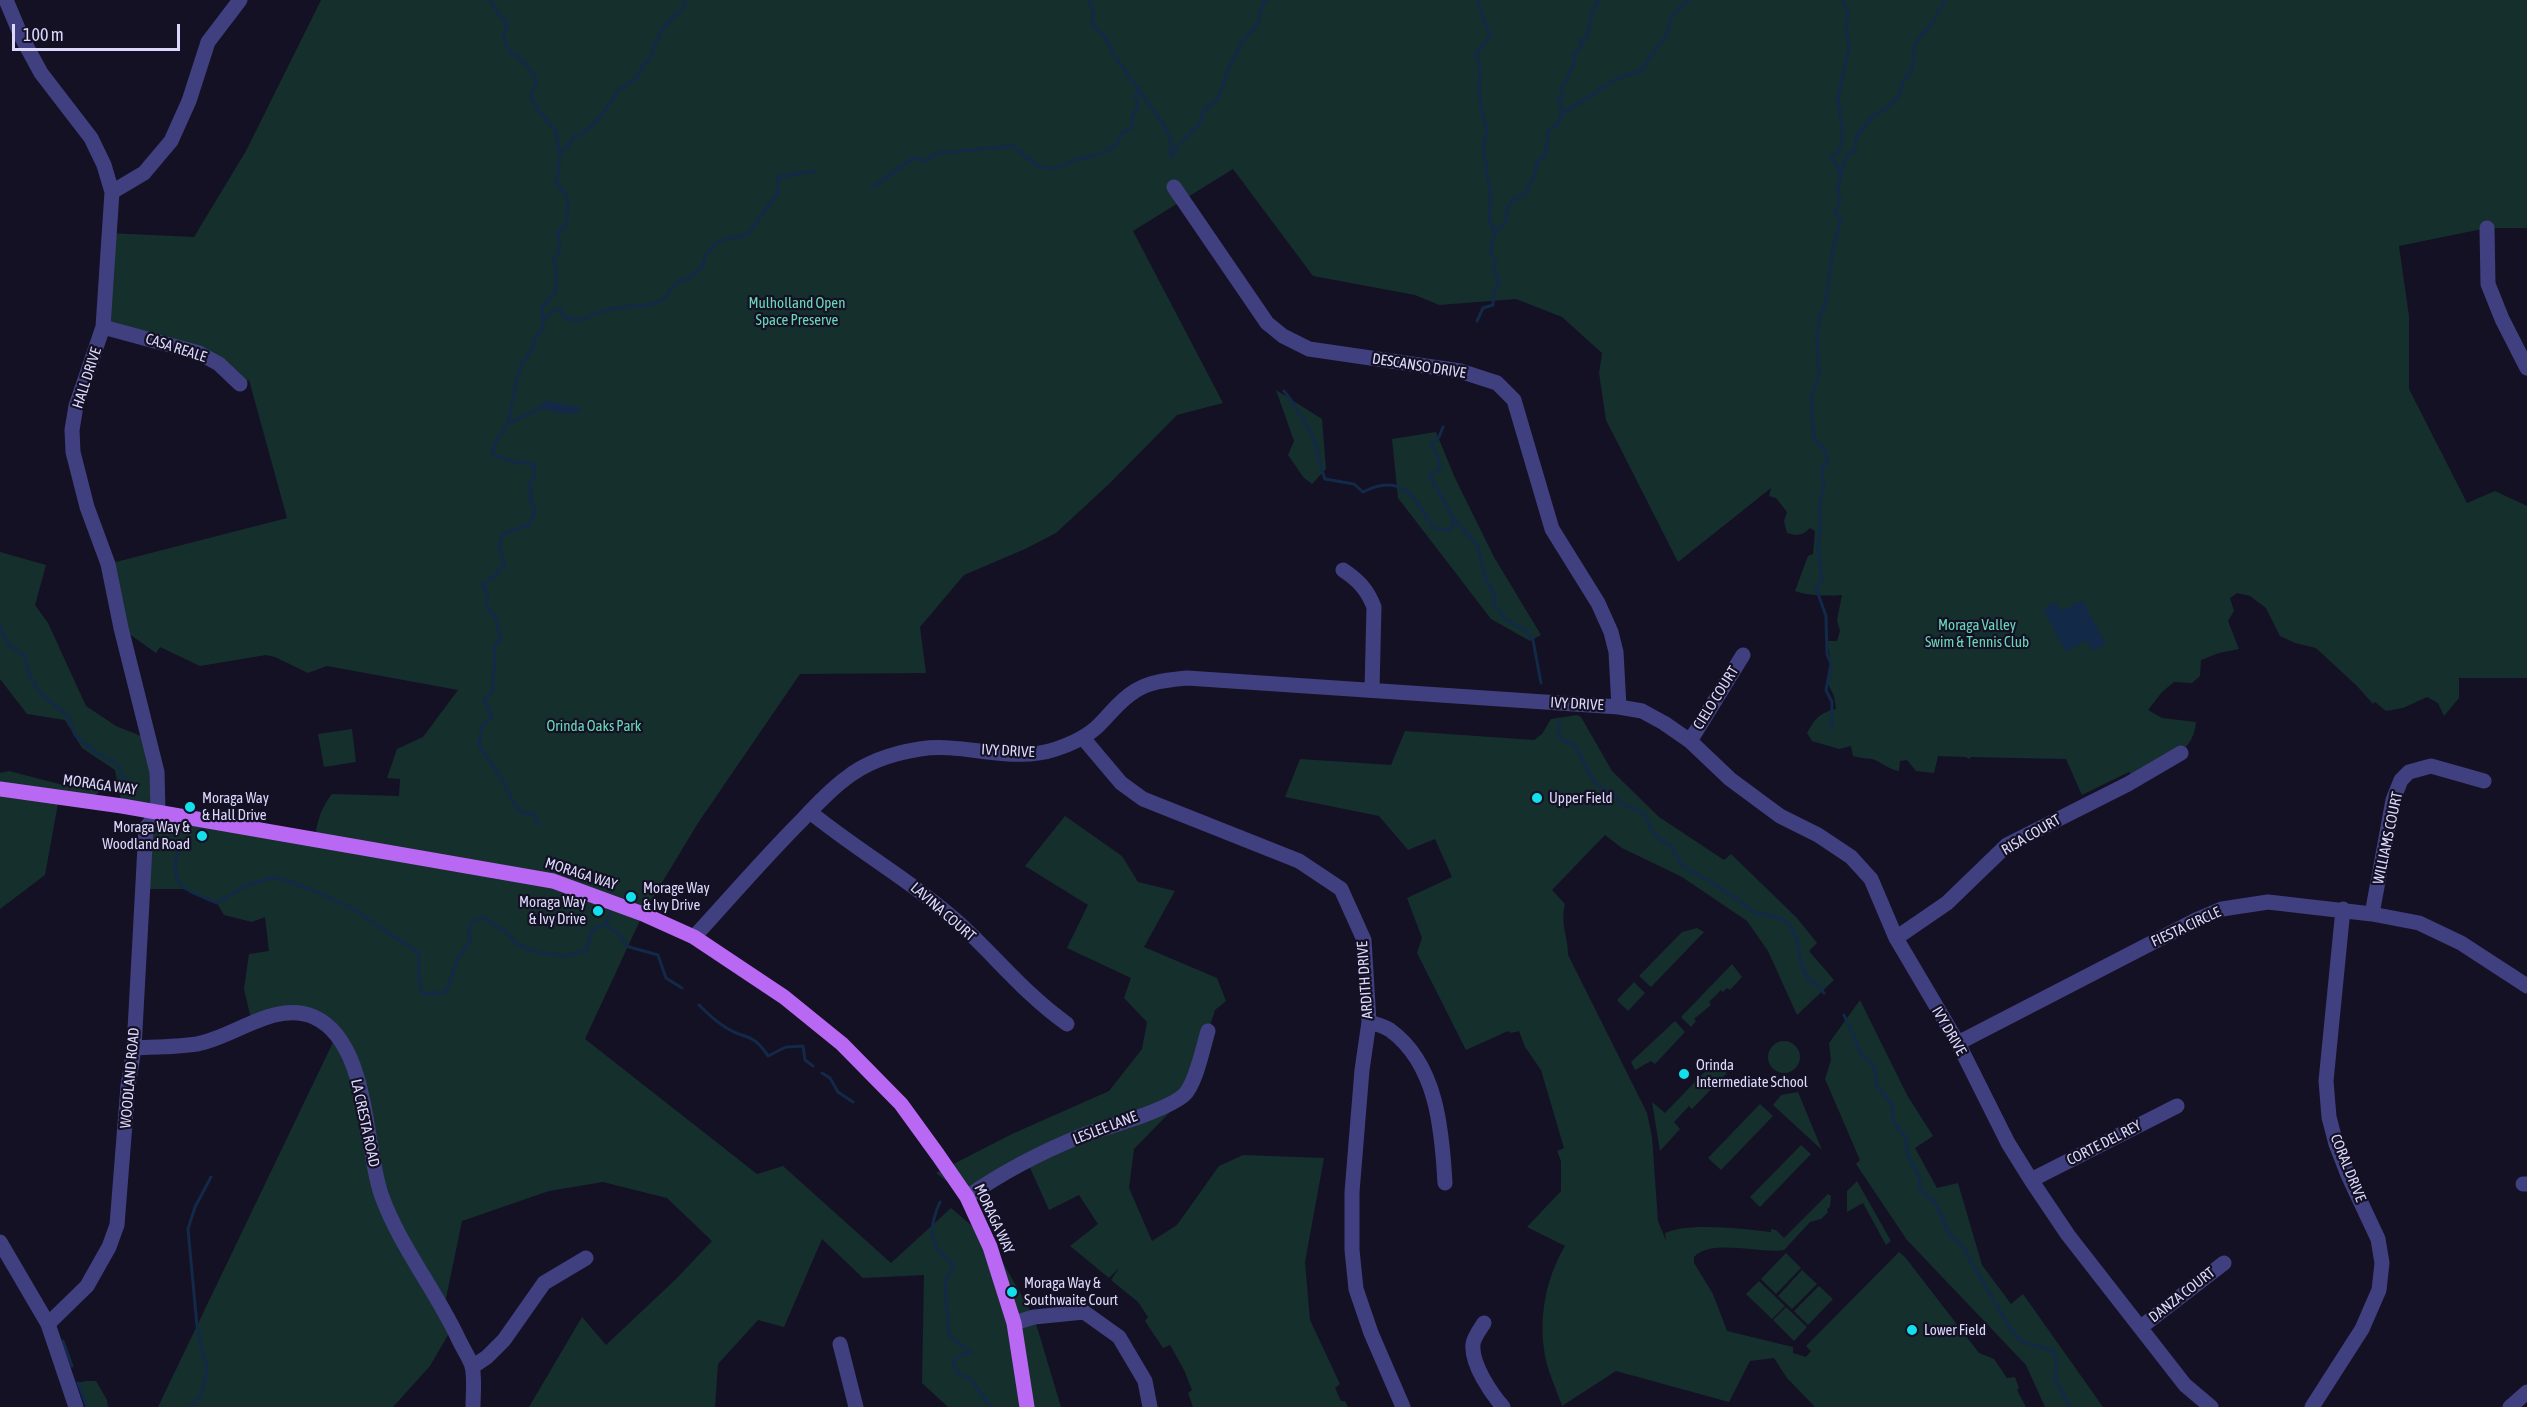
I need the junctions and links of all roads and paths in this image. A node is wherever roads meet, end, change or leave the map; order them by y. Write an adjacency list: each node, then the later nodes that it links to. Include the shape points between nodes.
1 (6, 0): 4 (street, HALL DRIVE, via 41,73 91,138)
2 (240, 0): 4 (street, via 208,42 171,141 144,172)
3 (1174, 187): 12 (street, DESCANSO DRIVE, via 1267,323 1283,336 1309,349 1460,371 1497,383 1514,400 1552,529 1598,603 1611,632)
4 (112, 192): 6 (street, HALL DRIVE)
5 (2487, 228): 7 (street, via 2488,284)
6 (103, 327): 8 (street, CASA REALE, via 199,353 219,364); 18 (street, HALL DRIVE, via 76,406 73,452 87,507 108,564 151,740)
7 (2527, 368)
8 (240, 384)
9 (1343, 570): 11 (street, via 1359,581 1374,607)
10 (1743, 655): 14 (street, CIELO COURT)
11 (1372, 690): 12 (street, IVY DRIVE); 13 (street, IVY DRIVE, via 1187,678 1161,681 1136,690)
12 (1620, 707): 14 (street, IVY DRIVE, via 1642,711)
13 (1083, 738): 19 (street, IVY DRIVE, via 1039,754 921,748 891,755 845,779); 25 (street, ARDITH DRIVE, via 1121,783 1143,799 1299,861 1341,889 1364,940)
14 (1690, 741): 23 (street, IVY DRIVE, via 1730,779 1780,816 1851,856 1871,879)
15 (2181, 753): 23 (street, RISA COURT, via 2007,845 1947,903)
16 (2484, 781): 21 (street, WILLIAMS COURT, via 2431,766 2409,772 2401,780 2393,800)
17 (0, 789): 18 (main road, MORAGA WAY)
18 (158, 812): 22 (main road, MORAGA WAY, via 553,881); 29 (street, WOODLAND ROAD, via 146,828)
19 (810, 812): 22 (street, IVY DRIVE); 26 (street, LAVINA COURT, via 897,873 960,924 1039,1004)
20 (2343, 909): 21 (street, FIESTA CIRCLE); 28 (street, FIESTA CIRCLE, via 2268,902 2222,909); 52 (street, CORAL DRIVE, via 2326,1081 2329,1117 2348,1175 2378,1239 2382,1263 2379,1290 2362,1329)
21 (2372, 914): 24 (street, FIESTA CIRCLE, via 2419,923 2495,963)
22 (694, 937): 33 (main road, MORAGA WAY, via 784,997 842,1044 901,1104)
23 (1896, 938): 28 (street, IVY DRIVE)
24 (2527, 986)
25 (1369, 1022): 32 (street, via 1389,1028 1411,1048 1425,1073 1442,1134); 49 (street, ARDITH DRIVE, via 1353,1181 1352,1250 1356,1288)
26 (1067, 1024)
27 (1208, 1031): 33 (street, LESLEE LANE, via 1185,1095 1003,1172)
28 (1958, 1043): 31 (street, IVY DRIVE)
29 (134, 1048): 39 (street, WOODLAND ROAD, via 117,1225 87,1286); 42 (street, LA CRESTA ROAD, via 197,1044 285,1013 314,1018 337,1034 359,1088 381,1193)
30 (2176, 1106): 31 (street, CORTE DEL REY)
31 (2031, 1180): 40 (street, IVY DRIVE, via 2068,1235)
32 (1445, 1183)
33 (967, 1197): 37 (main road, MORAGA WAY, via 990,1246)
34 (0, 1242): 39 (street)
35 (586, 1258): 42 (street, via 544,1283 504,1340)
36 (2224, 1263): 40 (street, DANZA COURT)
37 (1014, 1323): 47 (main road, MORAGA WAY); 48 (street, via 1084,1312 1119,1337 1145,1381)
38 (1484, 1323): 50 (street, via 1473,1341 1473,1352 1490,1391)
39 (48, 1324): 44 (street)
40 (2141, 1327): 51 (street, IVY DRIVE, via 2185,1385)
41 (840, 1344): 46 (street)
42 (472, 1367): 45 (street, LA CRESTA ROAD)
43 (2527, 1392): 53 (street)
44 (76, 1407)
45 (472, 1407)
46 (856, 1407)
47 (1027, 1407)
48 (1150, 1407)
49 (1403, 1407)
50 (1503, 1407)
51 (2211, 1407)
52 (2312, 1407)
53 (2510, 1407)

